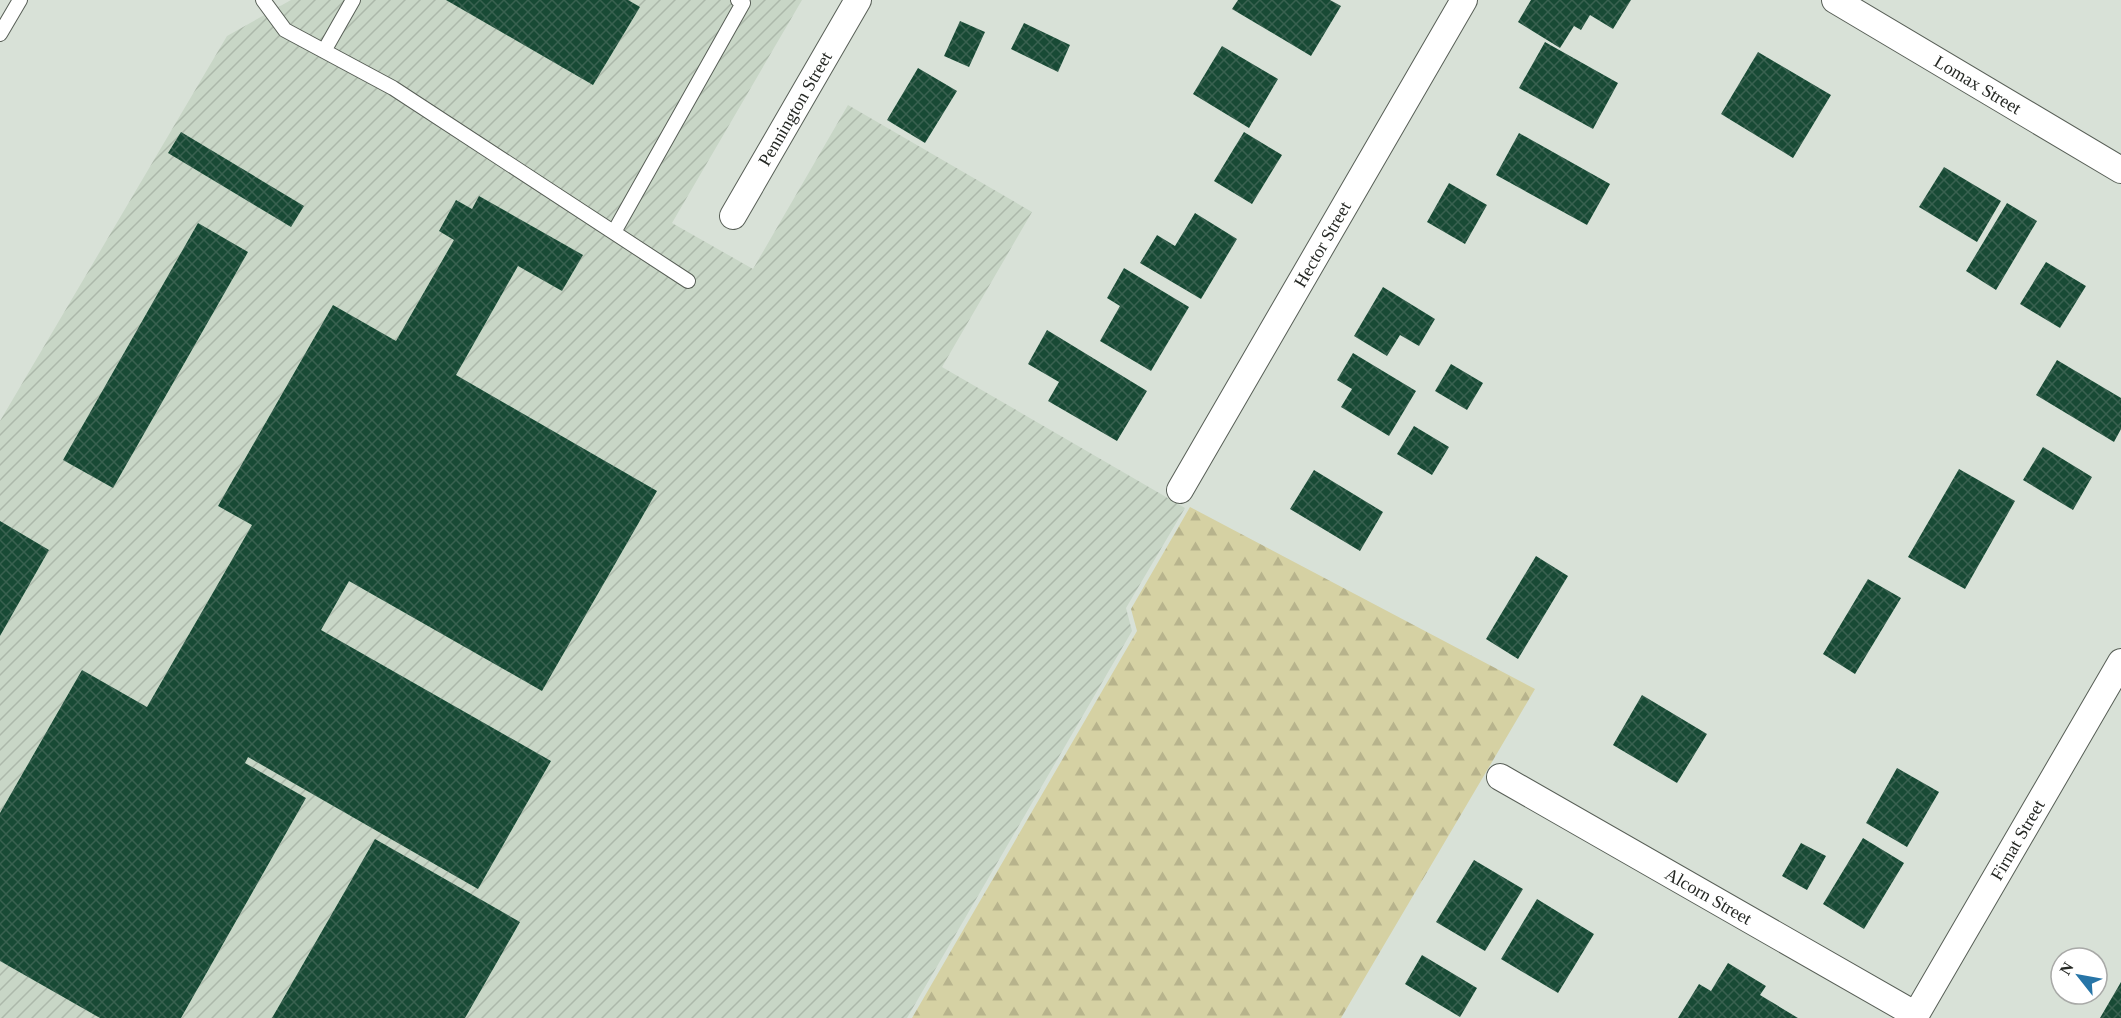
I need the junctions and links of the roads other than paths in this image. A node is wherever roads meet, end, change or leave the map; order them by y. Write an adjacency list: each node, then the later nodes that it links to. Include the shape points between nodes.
1 (20, 0): 8 (lane)
2 (263, 0): 9 (lane, via 285,30)
3 (353, 0): 9 (lane)
4 (738, 0): 12 (lane, via 743,3)
5 (858, 0): 11 (street, Pennington Street)
6 (1464, 0): 14 (street, Hector Street)
7 (1835, 0): 10 (street, Lomax Street)
8 (0, 34)
9 (324, 51): 12 (lane, via 393,88)
10 (2121, 170)
11 (733, 216)
12 (614, 232): 13 (lane)
13 (688, 281)
14 (1179, 490)
15 (2121, 662): 17 (street, Firnat Street)
16 (1500, 777): 17 (street, Alcorn Street)
17 (1915, 1016)

